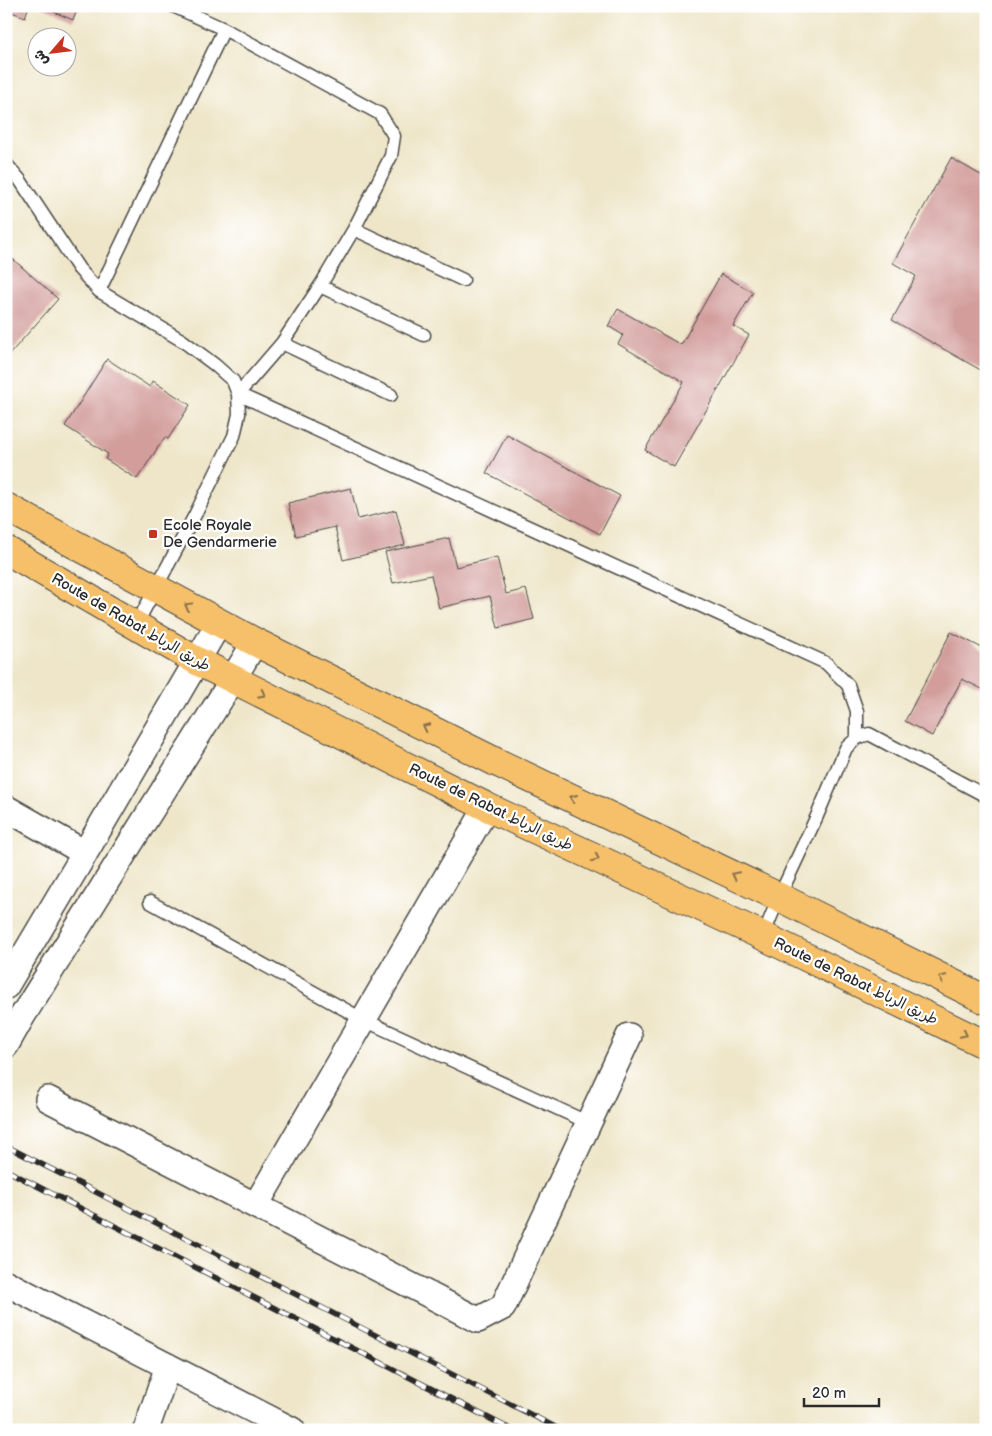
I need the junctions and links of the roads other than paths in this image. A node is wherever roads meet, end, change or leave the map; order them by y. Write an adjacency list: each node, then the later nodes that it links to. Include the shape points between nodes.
1 (173, 6): 2 (lane)
2 (224, 29): 4 (lane, via 380,114 394,136 391,156); 7 (lane)
3 (6, 164): 7 (lane)
4 (354, 229): 5 (lane); 6 (lane)
5 (463, 280)
6 (320, 286): 8 (lane); 9 (lane)
7 (99, 291): 10 (lane, via 183,341 233,381)
8 (424, 335)
9 (282, 343): 10 (lane); 11 (lane)
10 (238, 394): 14 (lane, via 239,414 234,436); 20 (lane, via 826,663 848,685 857,711)
11 (391, 395)
12 (6, 507): 14 (main road)
13 (6, 550): 16 (main road, Route de Rabat طريق الرباط)
14 (157, 589): 15 (main road, one-way to 14); 16 (lane)
15 (219, 623): 17 (main road); 18 (street)
16 (136, 625): 18 (main road, Route de Rabat طريق الرباط)
17 (255, 642): 19 (street); 25 (main road, one-way to 17)
18 (197, 661): 19 (main road, Route de Rabat طريق الرباط); 24 (street)
19 (233, 679): 22 (main road, Route de Rabat طريق الرباط, one-way to 22); 32 (street)
20 (857, 738): 21 (lane, via 869,734); 25 (lane, via 846,748)
21 (986, 796)
22 (488, 807): 27 (main road, Route de Rabat طريق الرباط, one-way to 27); 30 (street)
23 (6, 808): 24 (street)
24 (85, 853): 28 (street)
25 (779, 897): 27 (lane); 29 (main road, one-way to 25)
26 (150, 902): 30 (lane)
27 (763, 936): 33 (main road, Route de Rabat طريق الرباط, one-way to 33)
28 (6, 986)
29 (986, 1000)
30 (364, 1020): 35 (lane); 36 (street)
31 (629, 1036): 35 (street)
32 (6, 1045)
33 (986, 1045)
34 (48, 1099): 36 (street)
35 (589, 1123): 36 (street, via 503,1307 478,1320)
36 (256, 1205)
37 (6, 1282): 38 (street)
38 (168, 1366): 39 (street); 40 (street)
39 (146, 1430)
40 (292, 1430)

